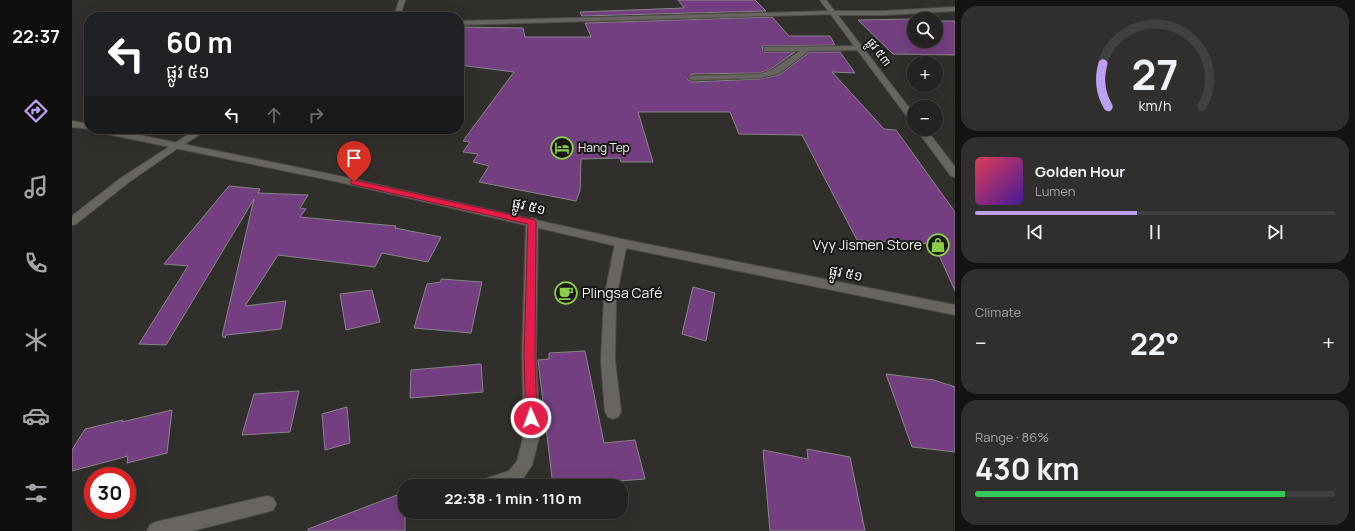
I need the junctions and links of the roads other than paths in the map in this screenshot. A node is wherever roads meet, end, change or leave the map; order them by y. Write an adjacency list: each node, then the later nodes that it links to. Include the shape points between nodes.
1 (402, 0): 4 (street)
2 (823, 0): 5 (street, ផ្លូវ ៥៣)
3 (955, 9): 5 (street)
4 (398, 12)
5 (833, 13): 6 (street); 8 (street, ផ្លូវ ៥៣)
6 (464, 22)
7 (807, 48): 8 (street); 9 (street); 10 (street, via 775,72 759,76)
8 (860, 48): 11 (street, ផ្លូវ ៥៣)
9 (767, 49)
10 (692, 78)
11 (907, 111)
12 (72, 124): 13 (street)
13 (84, 126)
14 (120, 134): 17 (street, ផ្លូវ ៥១)
15 (195, 134): 17 (street)
16 (926, 136): 18 (street)
17 (175, 146): 19 (street); 20 (street, ផ្លូវ ៥១)
18 (955, 174)
19 (72, 221)
20 (532, 222): 21 (street, ផ្លូវ ៥១); 24 (street, via 529,356 532,434 524,465 514,477)
21 (621, 243): 22 (street, ផ្លូវ ៥១); 23 (street, via 610,299 608,360)
22 (955, 310)
23 (613, 412)
24 (508, 479)
25 (267, 504): 26 (street)
26 (156, 531)

